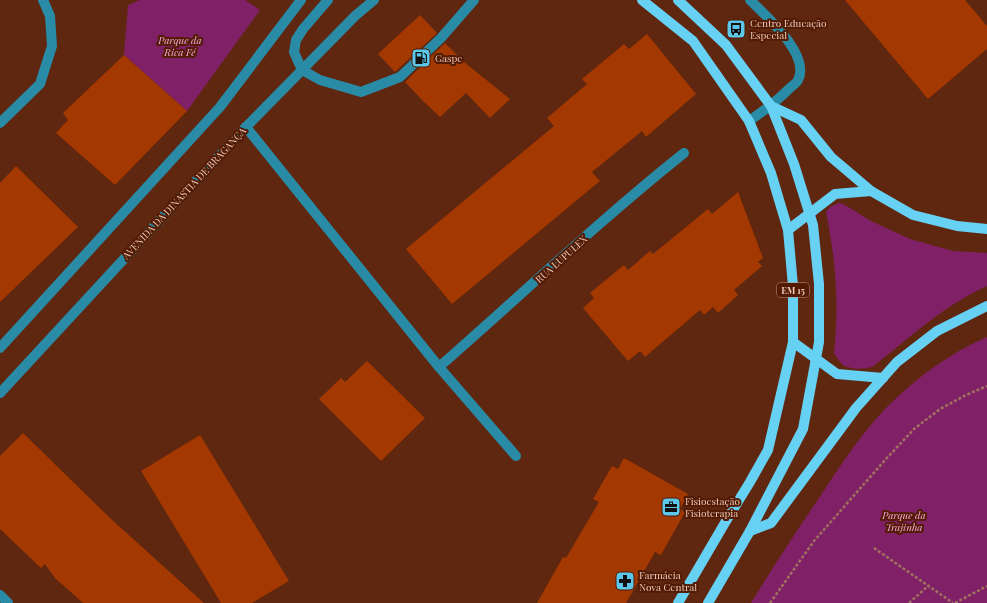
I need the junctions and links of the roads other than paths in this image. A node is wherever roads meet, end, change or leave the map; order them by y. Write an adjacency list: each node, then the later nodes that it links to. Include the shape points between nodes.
1 (43, 0): 12 (street, via 50,16 52,46 40,84)
2 (302, 0): 21 (street, via 220,107)
3 (328, 0): 9 (street, via 296,40 294,52)
4 (374, 0): 9 (street, AVENIDA DA DINASTIA DE BRAGANÇA)
5 (474, 0): 9 (street, via 441,38 400,77 361,92 320,80)
6 (642, 0): 11 (main road, EM 15, via 693,41)
7 (678, 0): 10 (main road, EM 15, via 726,45)
8 (750, 0): 10 (street, via 789,42 800,62 798,81)
9 (302, 70): 13 (street, AVENIDA DA DINASTIA DE BRAGANÇA)
10 (772, 106): 11 (street); 15 (main road, via 801,120 830,157); 16 (main road, EM 15, via 794,164)
11 (749, 121): 18 (main road, EM 15, via 771,173)
12 (0, 123)
13 (246, 127): 23 (street); 25 (street, AVENIDA DA DINASTIA DE BRAGANÇA)
14 (684, 153): 23 (street, RUA LUPULEX, via 635,193)
15 (871, 191): 16 (main road, via 835,194); 17 (main road, via 913,215 957,226)
16 (809, 214): 18 (main road); 22 (main road, EM 15, via 813,225 819,284 819,342)
17 (987, 229)
18 (788, 230): 20 (main road, EM 15, via 793,286)
19 (987, 306): 24 (main road, via 937,331 897,362)
20 (793, 342): 22 (main road); 30 (main road, EM 15, via 768,450)
21 (0, 348)
22 (816, 359): 24 (main road, via 837,374); 27 (main road, EM 15, via 803,429)
23 (439, 367): 26 (street)
24 (883, 378): 27 (main road, via 856,408 771,523)
25 (0, 392)
26 (516, 456)
27 (750, 531): 31 (main road, EM 15)
28 (0, 595): 29 (street)
29 (8, 603)
30 (678, 603)
31 (708, 603)

